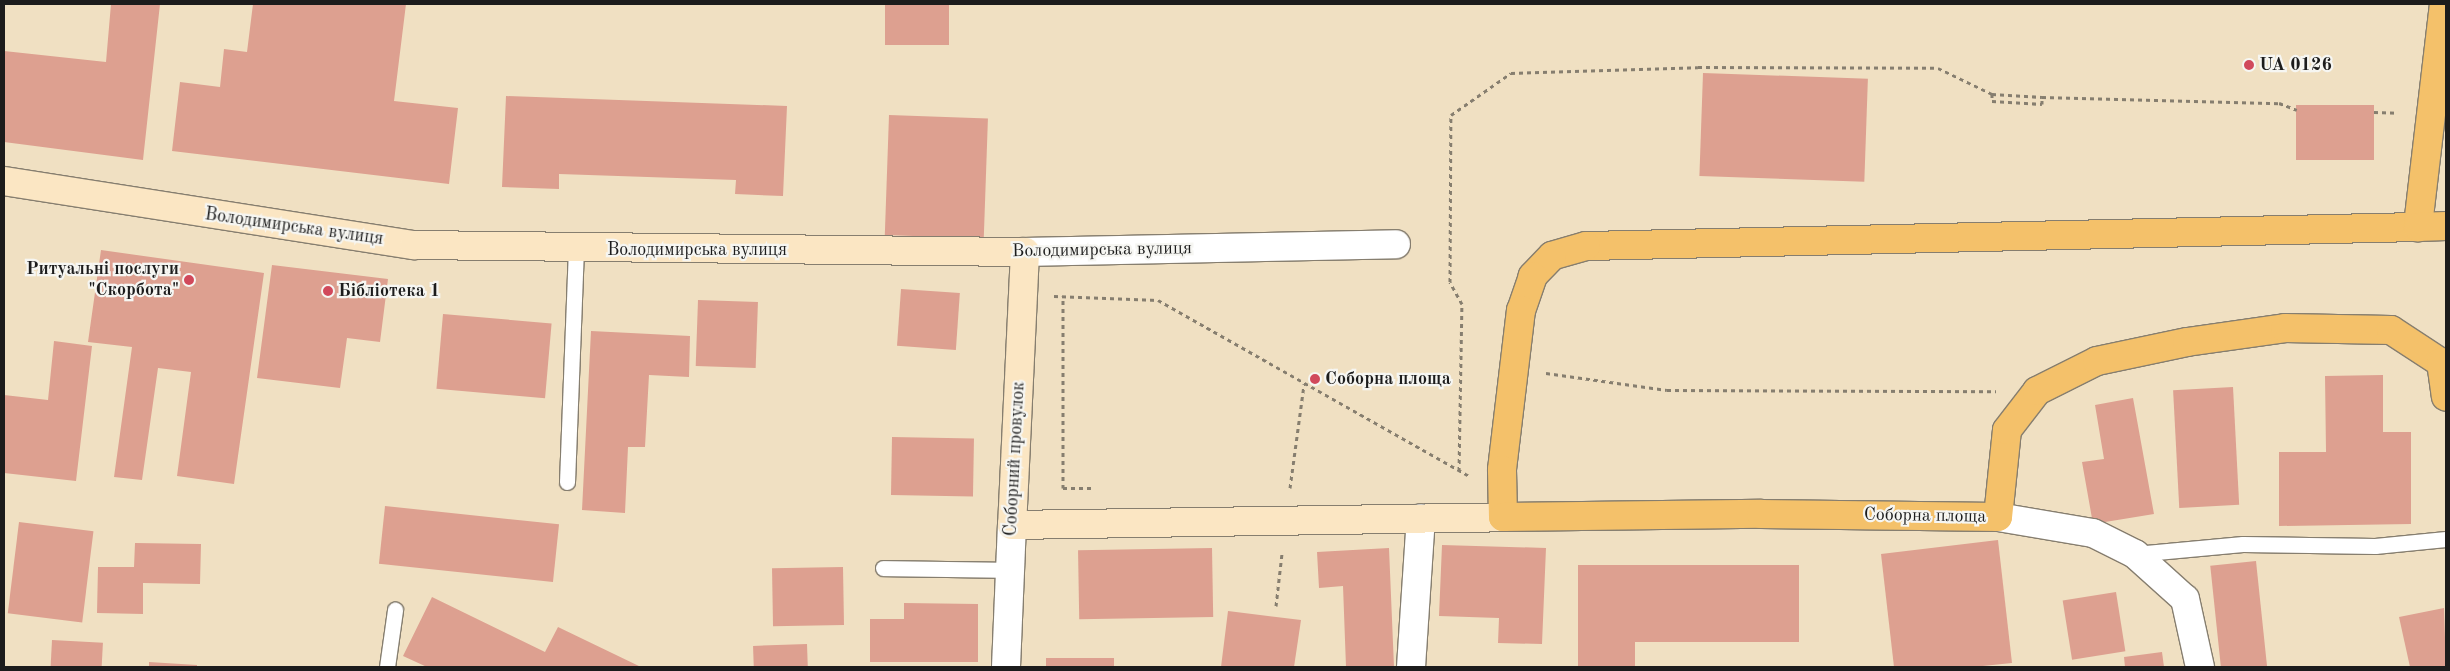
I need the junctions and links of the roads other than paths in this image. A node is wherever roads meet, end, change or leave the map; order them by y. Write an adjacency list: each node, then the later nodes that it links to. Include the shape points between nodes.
1 (2444, 4): 4 (main road)
2 (4, 181): 6 (main road, Володимирська вулиця, via 414,245)
3 (2446, 226): 4 (main road)
4 (2418, 227): 11 (main road, via 1586,246 1552,256 1533,276 1521,310 1502,470)
5 (1396, 244): 7 (street, Володимирська вулиця)
6 (576, 248): 7 (main road, Володимирська вулиця); 10 (lane)
7 (1025, 252): 14 (main road, Соборний провулок)
8 (2444, 363): 9 (main road); 12 (main road, Соборна площа, via 2391,330 2284,328 2188,342 2097,361 2037,391 2006,430)
9 (2446, 397)
10 (567, 482)
11 (1503, 506): 12 (main road, Соборна площа); 13 (main road, Соборна площа)
12 (1998, 517): 16 (street, via 2093,533)
13 (1421, 518): 14 (main road, Соборна площа); 22 (street)
14 (1012, 525): 18 (street, Соборний провулок)
15 (2446, 539): 16 (lane, via 2375,546 2243,544)
16 (2135, 554): 23 (street, via 2185,599)
17 (883, 568): 18 (lane)
18 (1010, 570): 21 (street, Соборний провулок)
19 (395, 610): 20 (lane)
20 (387, 667)
21 (1006, 667)
22 (1411, 667)
23 (2200, 667)

